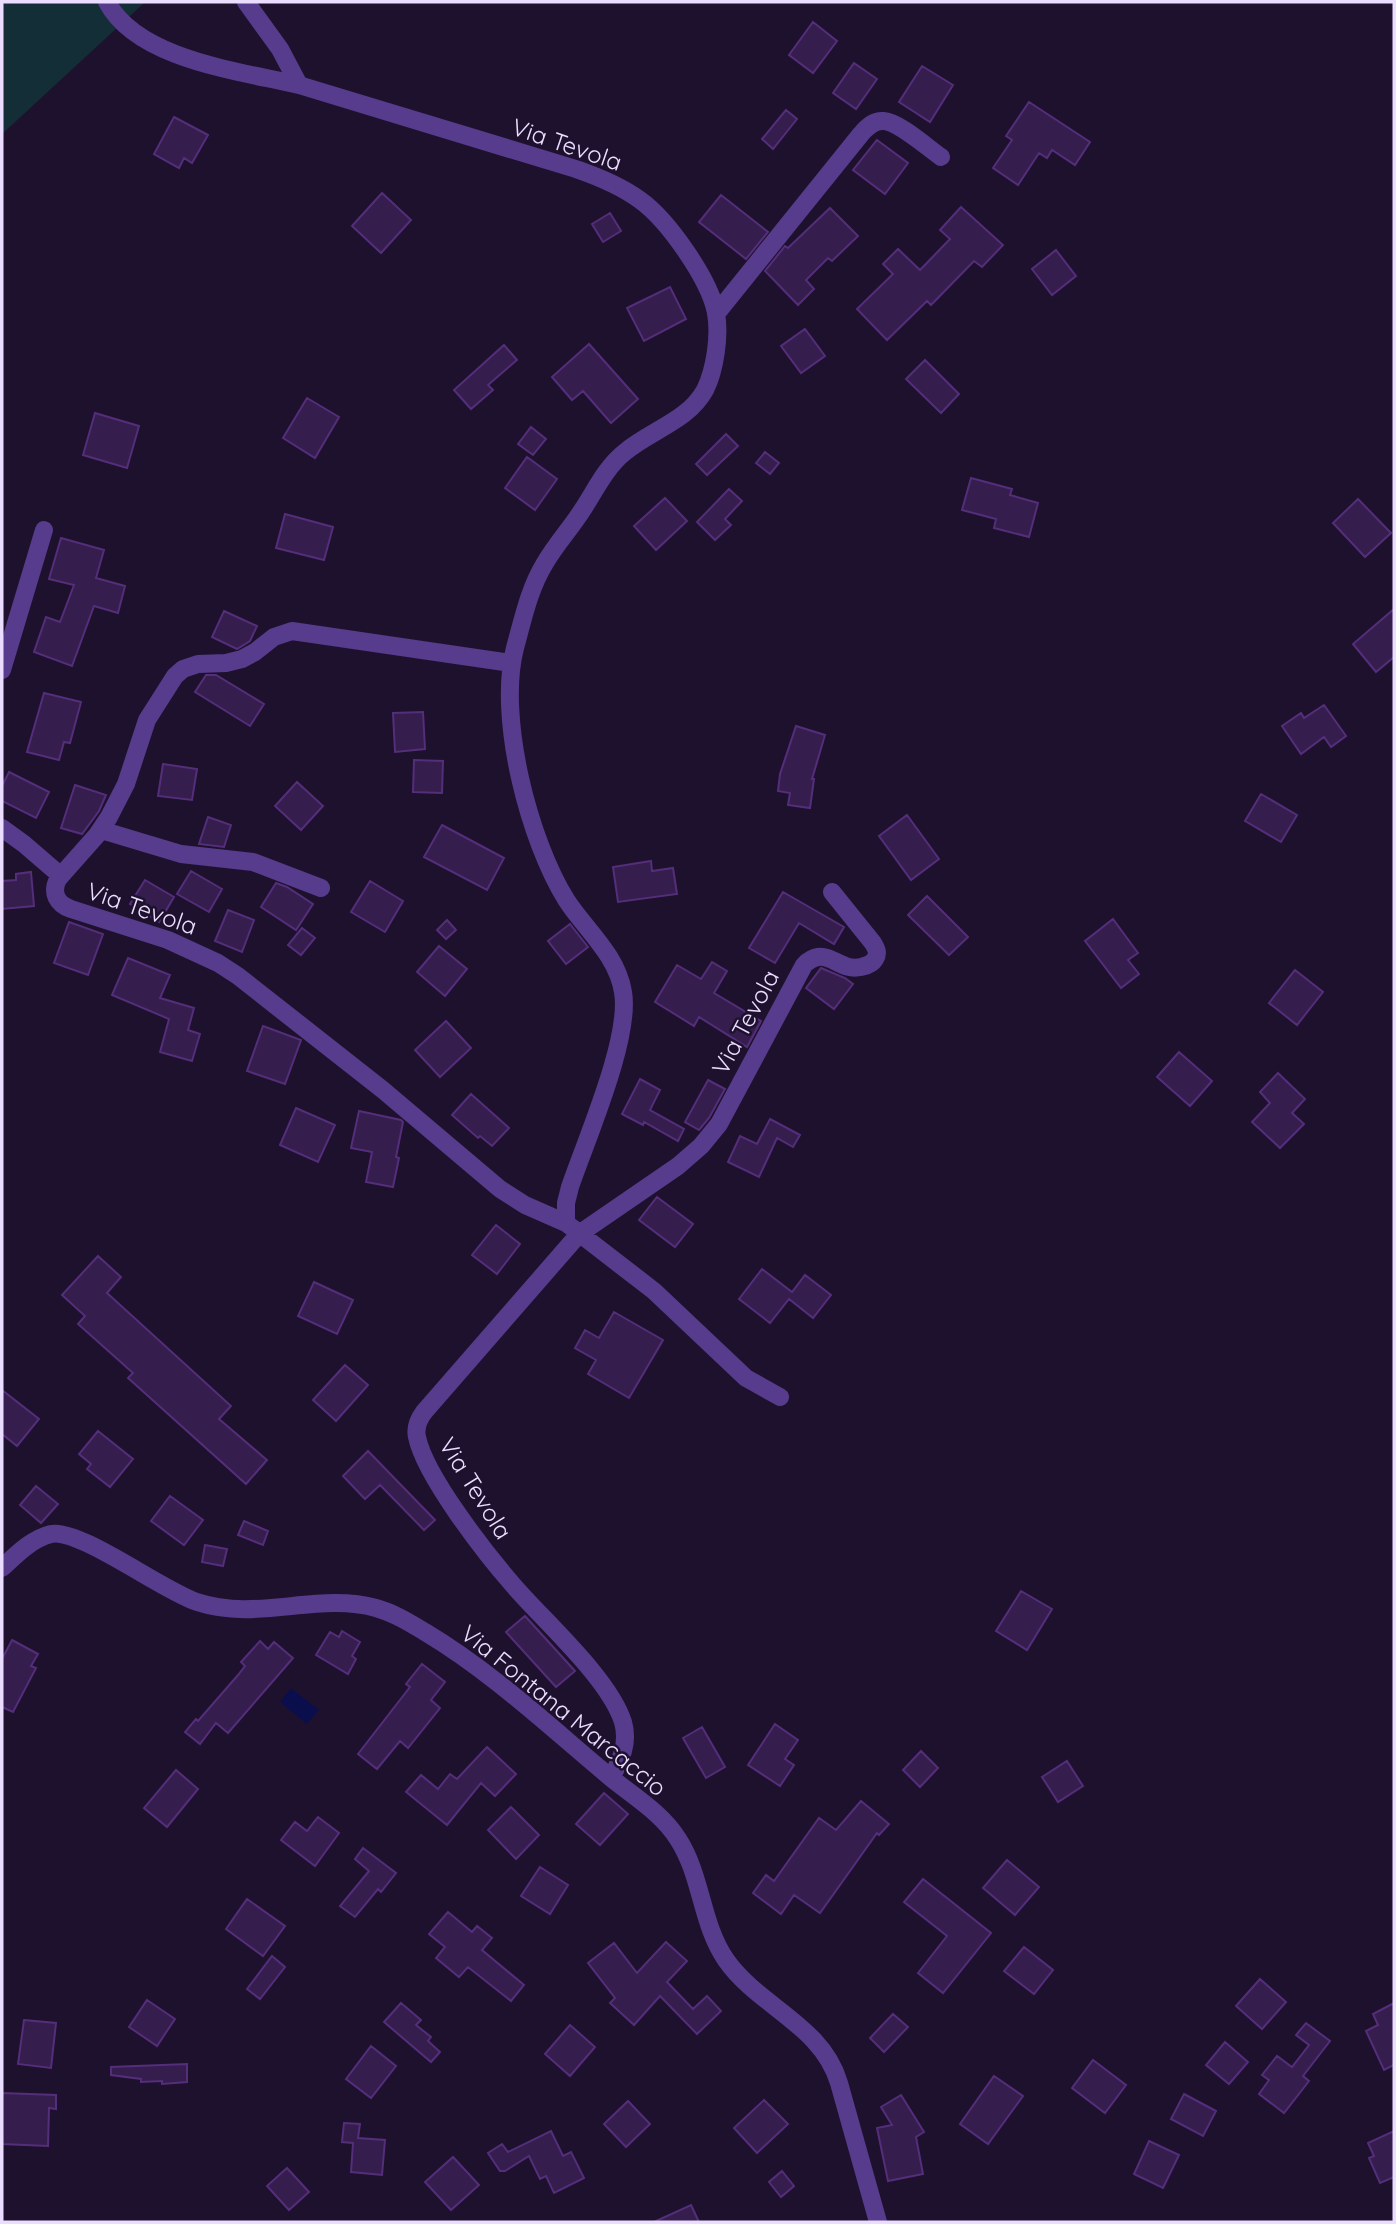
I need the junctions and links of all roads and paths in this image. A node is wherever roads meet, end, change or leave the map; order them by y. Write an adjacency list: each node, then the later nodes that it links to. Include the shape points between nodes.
1 (107, 2): 3 (street, Via Tevola, via 128,29 169,52)
2 (246, 2): 3 (street, via 284,55)
3 (299, 85): 5 (street, Via Tevola, via 567,166 621,188 666,225 704,282)
4 (941, 158): 5 (street, via 892,123 872,124)
5 (716, 314): 7 (street, Via Tevola, via 713,361 704,392 683,415 629,448 605,472 540,571)
6 (44, 530): 8 (street)
7 (511, 663): 10 (street, Via Tevola, via 292,631 238,661 188,667 175,676 147,720 126,785); 14 (street, Via Tevola, via 513,744 543,854 567,900 610,958 624,995 610,1073 566,1203)
8 (2, 670)
9 (2, 828): 11 (street)
10 (102, 830): 11 (street, Via Tevola); 12 (street, via 181,854 253,862)
11 (61, 876): 14 (street, Via Tevola, via 54,891 66,907 153,934 218,963 339,1054 500,1189)
12 (321, 888)
13 (832, 892): 14 (street, Via Tevola, via 873,943 876,958 853,968 822,957 807,962 708,1139 678,1166)
14 (573, 1228): 15 (street, Via Tevola, via 654,1291 746,1378); 17 (street, Via Tevola, via 424,1412 417,1436 435,1477 486,1553 593,1673 615,1705 625,1738)
15 (780, 1397)
16 (2, 1568): 17 (street, Via Fontana Marcaccio, via 34,1541 62,1533 205,1605 258,1610 343,1603 379,1609 463,1657)
17 (611, 1778): 18 (street, Via Fontana Marcaccio, via 656,1813 678,1838 726,1961 751,1989 826,2053 838,2077)
18 (878, 2222)

